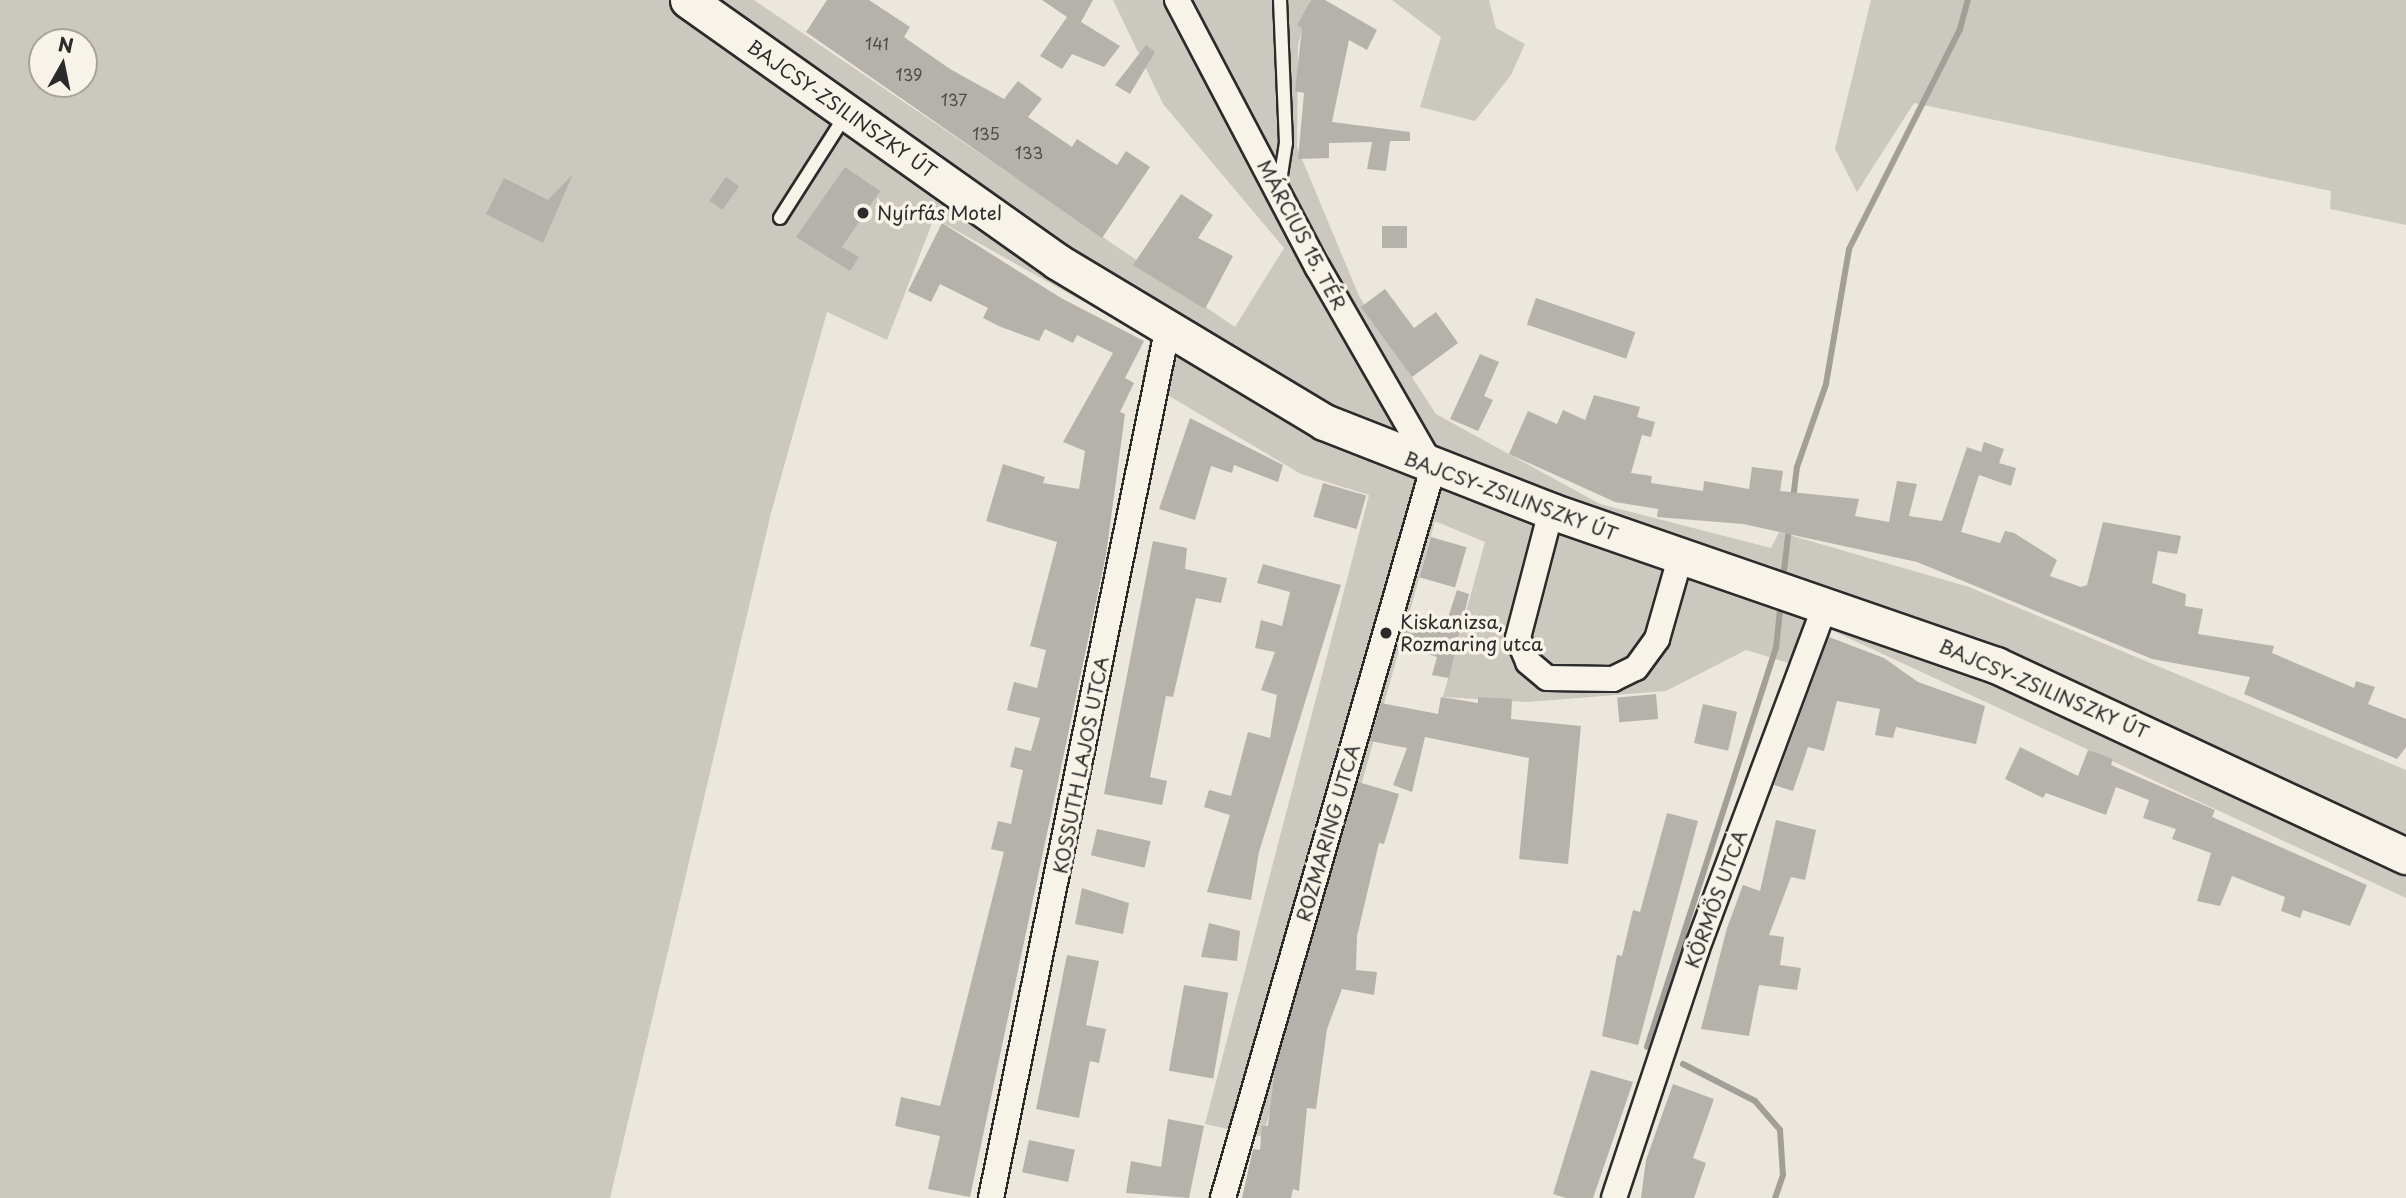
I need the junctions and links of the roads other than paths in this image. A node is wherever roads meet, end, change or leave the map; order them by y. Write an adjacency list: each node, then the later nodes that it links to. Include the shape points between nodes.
1 (688, 0): 4 (main road, BAJCSY-ZSILINSZKY ÚT)
2 (1177, 0): 5 (street, MÁRCIUS 15. TÉR)
3 (1280, 0): 5 (lane, via 1286,142)
4 (848, 113): 6 (lane); 7 (main road, BAJCSY-ZSILINSZKY ÚT)
5 (1279, 192): 8 (street, MÁRCIUS 15. TÉR)
6 (780, 218)
7 (1167, 331): 8 (main road, BAJCSY-ZSILINSZKY ÚT, via 1293,407); 13 (street, KOSSUTH LAJOS UTCA)
8 (1433, 468): 9 (main road, BAJCSY-ZSILINSZKY ÚT); 14 (street, ROZMARING UTCA)
9 (1552, 512): 10 (main road, BAJCSY-ZSILINSZKY ÚT); 10 (street, via 1518,638 1528,662 1547,677 1613,679 1636,668 1657,639)
10 (1680, 558): 11 (main road, BAJCSY-ZSILINSZKY ÚT)
11 (1826, 603): 12 (main road, BAJCSY-ZSILINSZKY ÚT, via 1996,665); 15 (street, KÖRMÖS UTCA, via 1696,951)
12 (2406, 856)
13 (991, 1198)
14 (1223, 1198)
15 (1614, 1198)

